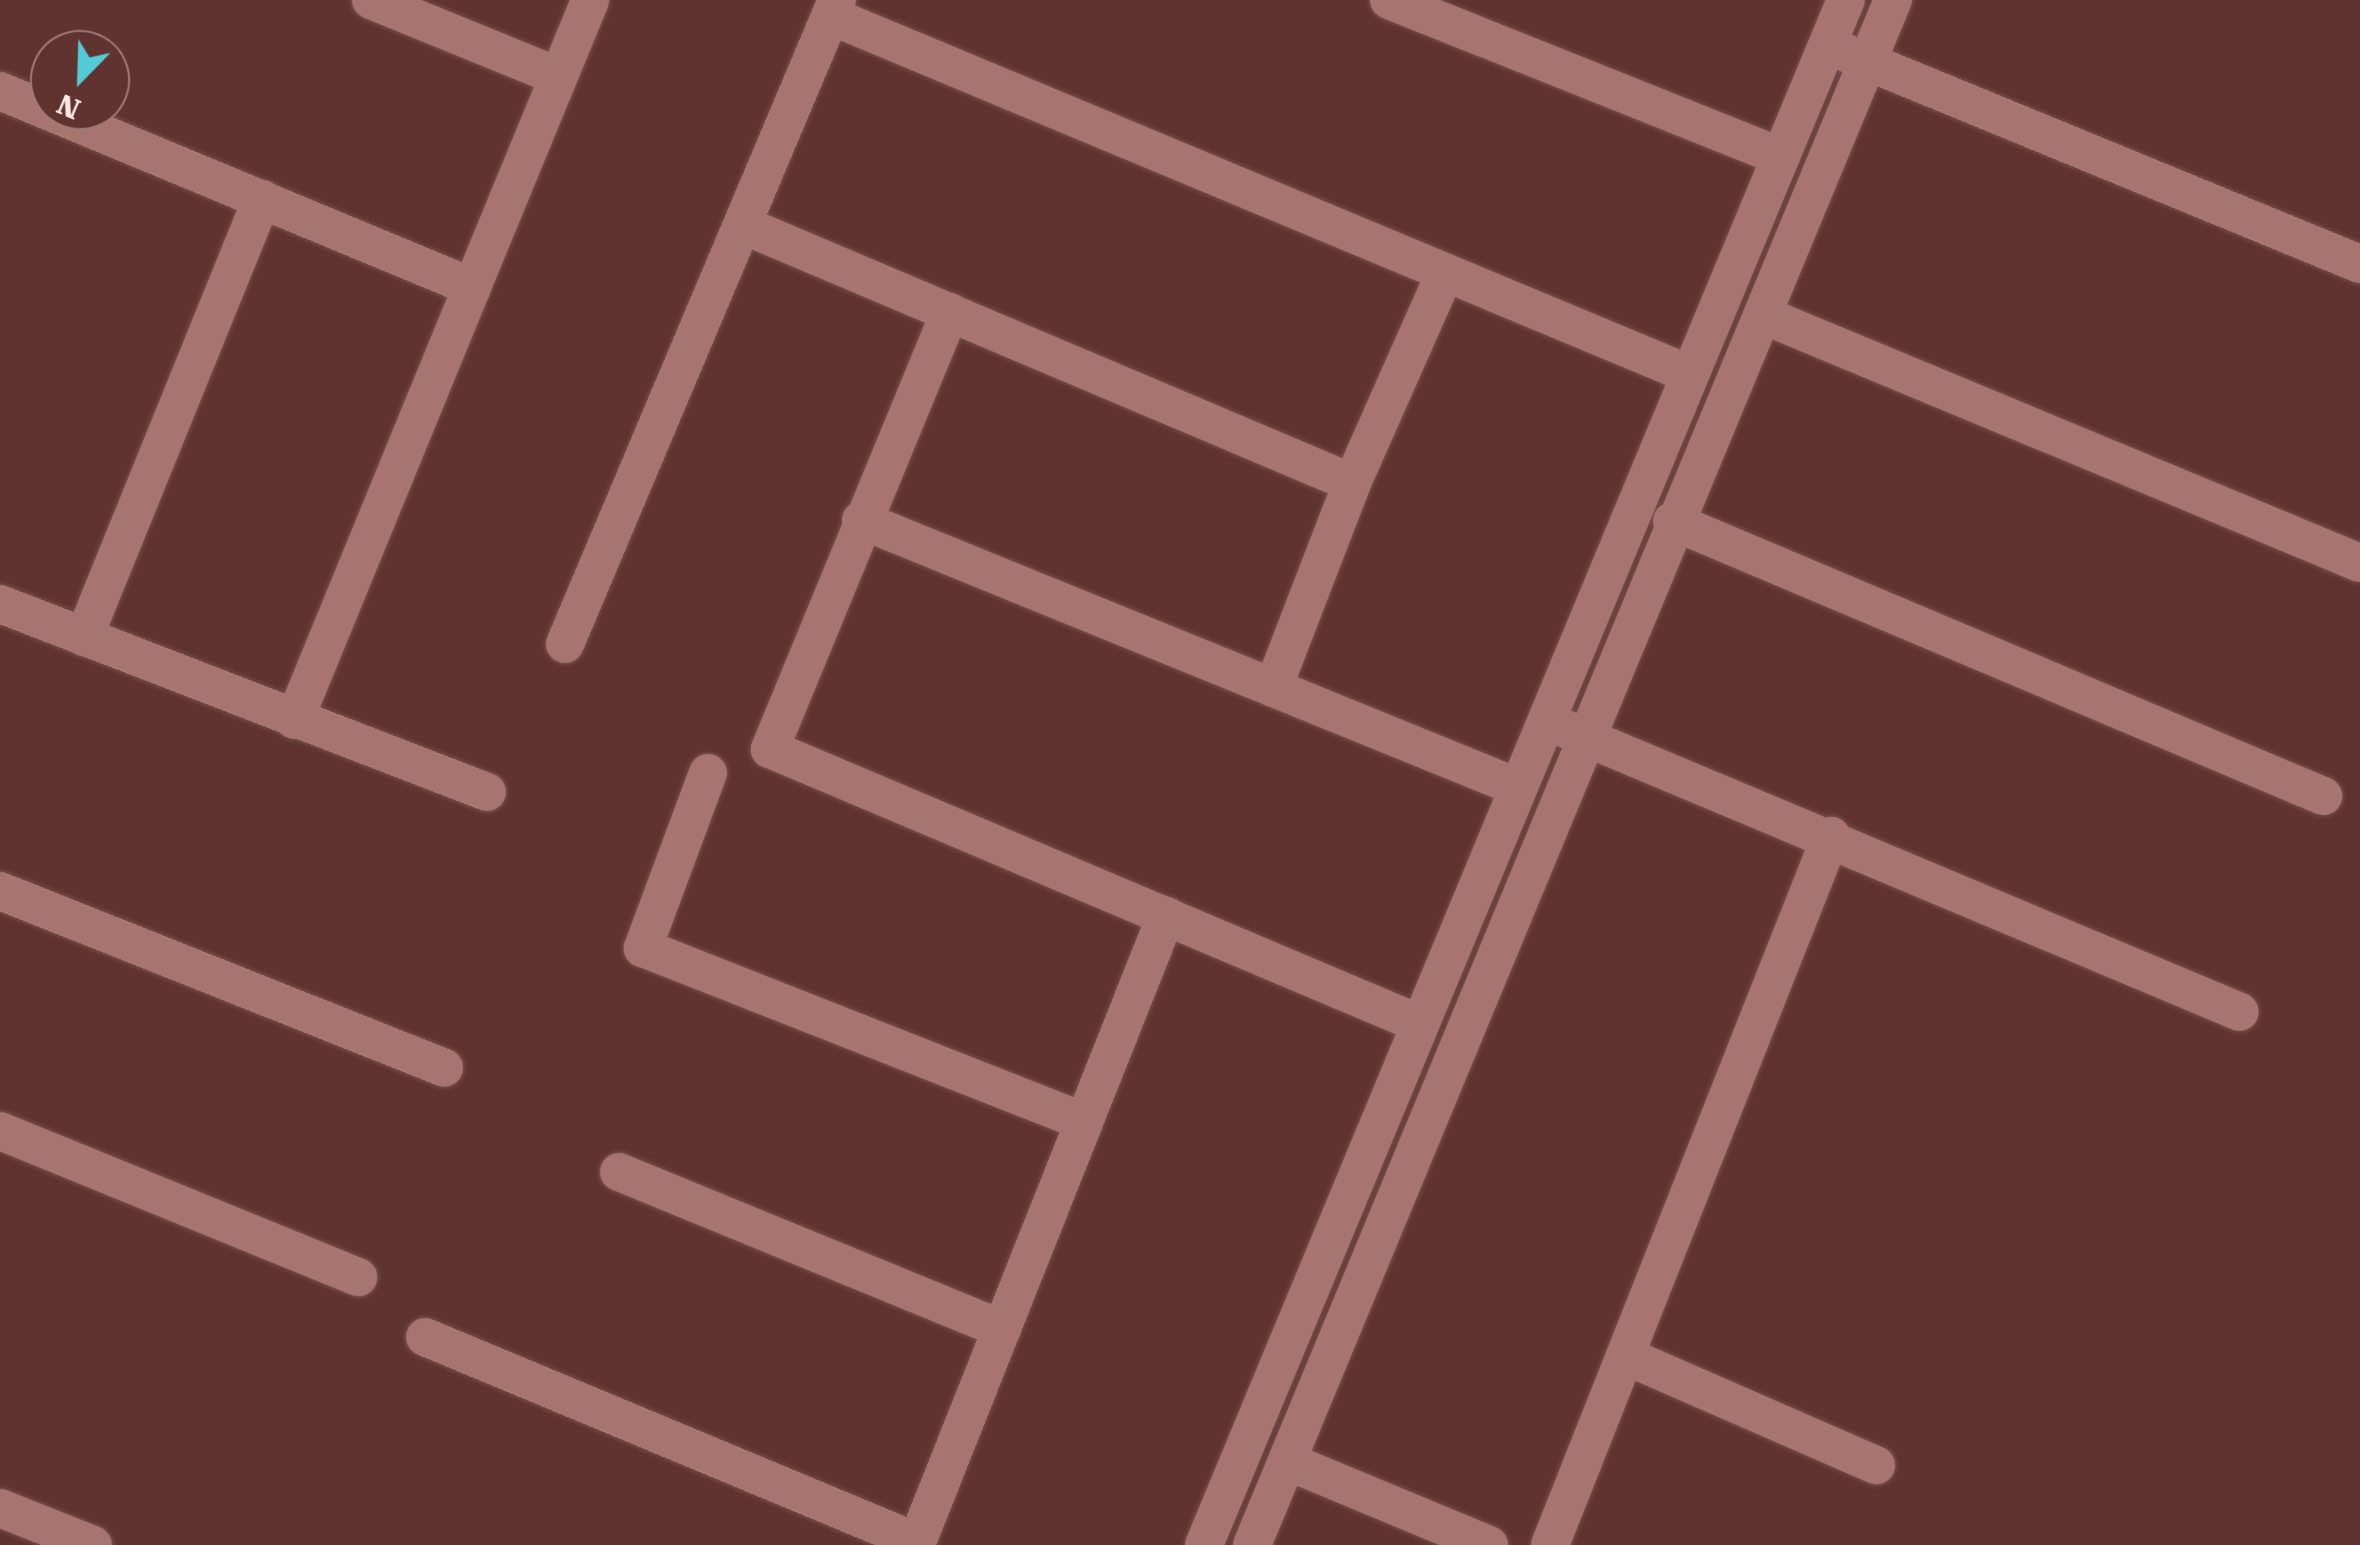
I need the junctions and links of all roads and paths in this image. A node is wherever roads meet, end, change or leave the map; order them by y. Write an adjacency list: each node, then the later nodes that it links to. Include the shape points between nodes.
1 (371, 0): 9 (street)
2 (590, 0): 9 (street)
3 (1389, 0): 11 (street)
4 (1846, 0): 7 (street)
5 (1893, 0): 8 (street)
6 (834, 8): 13 (street); 15 (street)
7 (1828, 45): 8 (street); 11 (street)
8 (1868, 62): 14 (street); 18 (street)
9 (557, 76): 16 (street)
10 (0, 91): 12 (street)
11 (1781, 158): 19 (street)
12 (262, 199): 16 (street); 25 (street)
13 (744, 224): 17 (street); 26 (street)
14 (2360, 264)
15 (1444, 275): 19 (street); 20 (street)
16 (472, 288): 28 (street)
17 (950, 312): 20 (street); 21 (street)
18 (1763, 315): 22 (street); 23 (street)
19 (1689, 374): 29 (street)
20 (1352, 483): 27 (street)
21 (861, 520): 27 (street); 37 (street, via 770,749)
22 (1672, 521): 30 (street); 34 (street)
23 (2360, 563)
24 (0, 604): 25 (street)
25 (84, 637): 28 (street)
26 (565, 644)
27 (1274, 688): 32 (street)
28 (294, 720): 33 (street)
29 (1546, 720): 30 (street); 32 (street)
30 (1585, 738): 35 (street); 48 (street)
31 (708, 773): 41 (street, via 643,948)
32 (1517, 786): 39 (street)
33 (486, 792)
34 (2323, 796)
35 (1830, 836): 38 (street); 47 (street)
36 (0, 891): 40 (street)
37 (1166, 916): 39 (street); 41 (street)
38 (2240, 1012)
39 (1420, 1024): 53 (street)
40 (444, 1068)
41 (1084, 1122): 45 (street)
42 (0, 1131): 44 (street)
43 (619, 1172): 45 (street)
44 (358, 1276)
45 (1002, 1330): 51 (street)
46 (425, 1337): 51 (street)
47 (1626, 1356): 49 (street); 56 (street)
48 (1286, 1461): 54 (street); 55 (street)
49 (1876, 1465)
50 (0, 1508): 52 (street)
51 (921, 1543)
52 (94, 1545)
53 (1204, 1545)
54 (1252, 1545)
55 (1489, 1545)
56 (1550, 1545)

